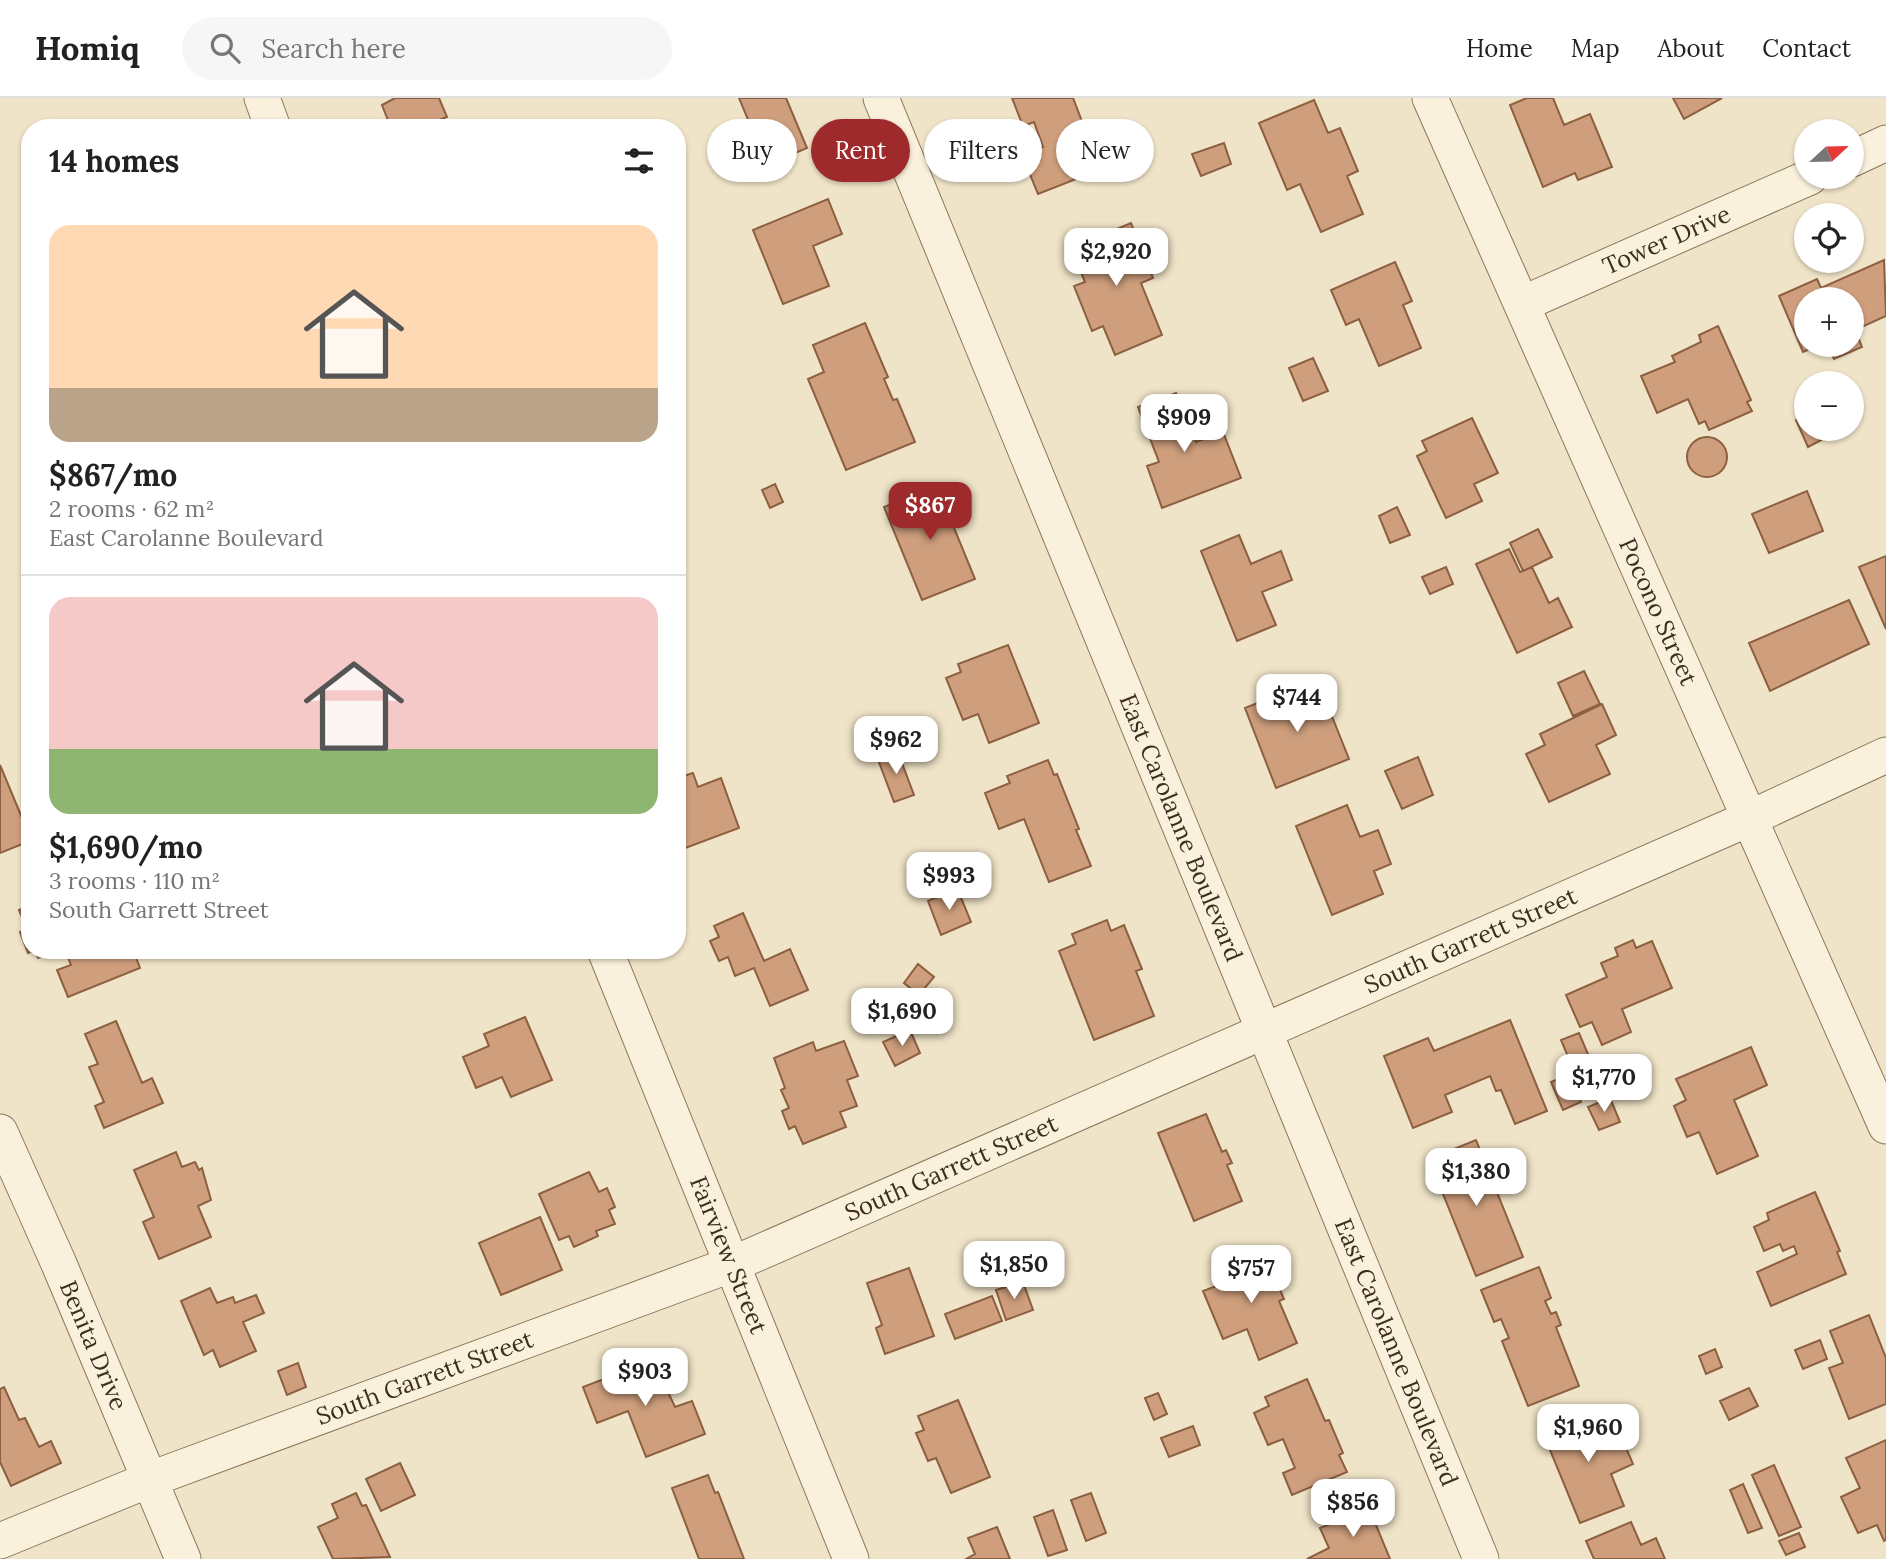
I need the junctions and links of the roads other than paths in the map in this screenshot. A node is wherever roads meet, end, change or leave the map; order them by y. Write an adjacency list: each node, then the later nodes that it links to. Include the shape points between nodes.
1 (261, 98): 4 (street)
2 (881, 98): 12 (street, East Carolanne Boulevard)
3 (1430, 98): 8 (street, Pocono Street)
4 (269, 119)
5 (1886, 143): 6 (street)
6 (1864, 153)
7 (1794, 184): 8 (street, Tower Drive)
8 (1522, 304): 10 (street, Pocono Street)
9 (1886, 755): 10 (street, South Garrett Street)
10 (1748, 819): 12 (street, South Garrett Street); 13 (street, Pocono Street)
11 (609, 959): 15 (street, Fairview Street)
12 (1264, 1032): 15 (street, South Garrett Street); 20 (street, East Carolanne Boulevard)
13 (1886, 1126)
14 (0, 1132): 16 (street, Benita Drive)
15 (733, 1264): 16 (street, South Garrett Street); 19 (street, Fairview Street)
16 (151, 1479): 17 (street, South Garrett Street); 18 (street, Benita Drive)
17 (0, 1541)
18 (183, 1559)
19 (851, 1559)
20 (1481, 1559)

